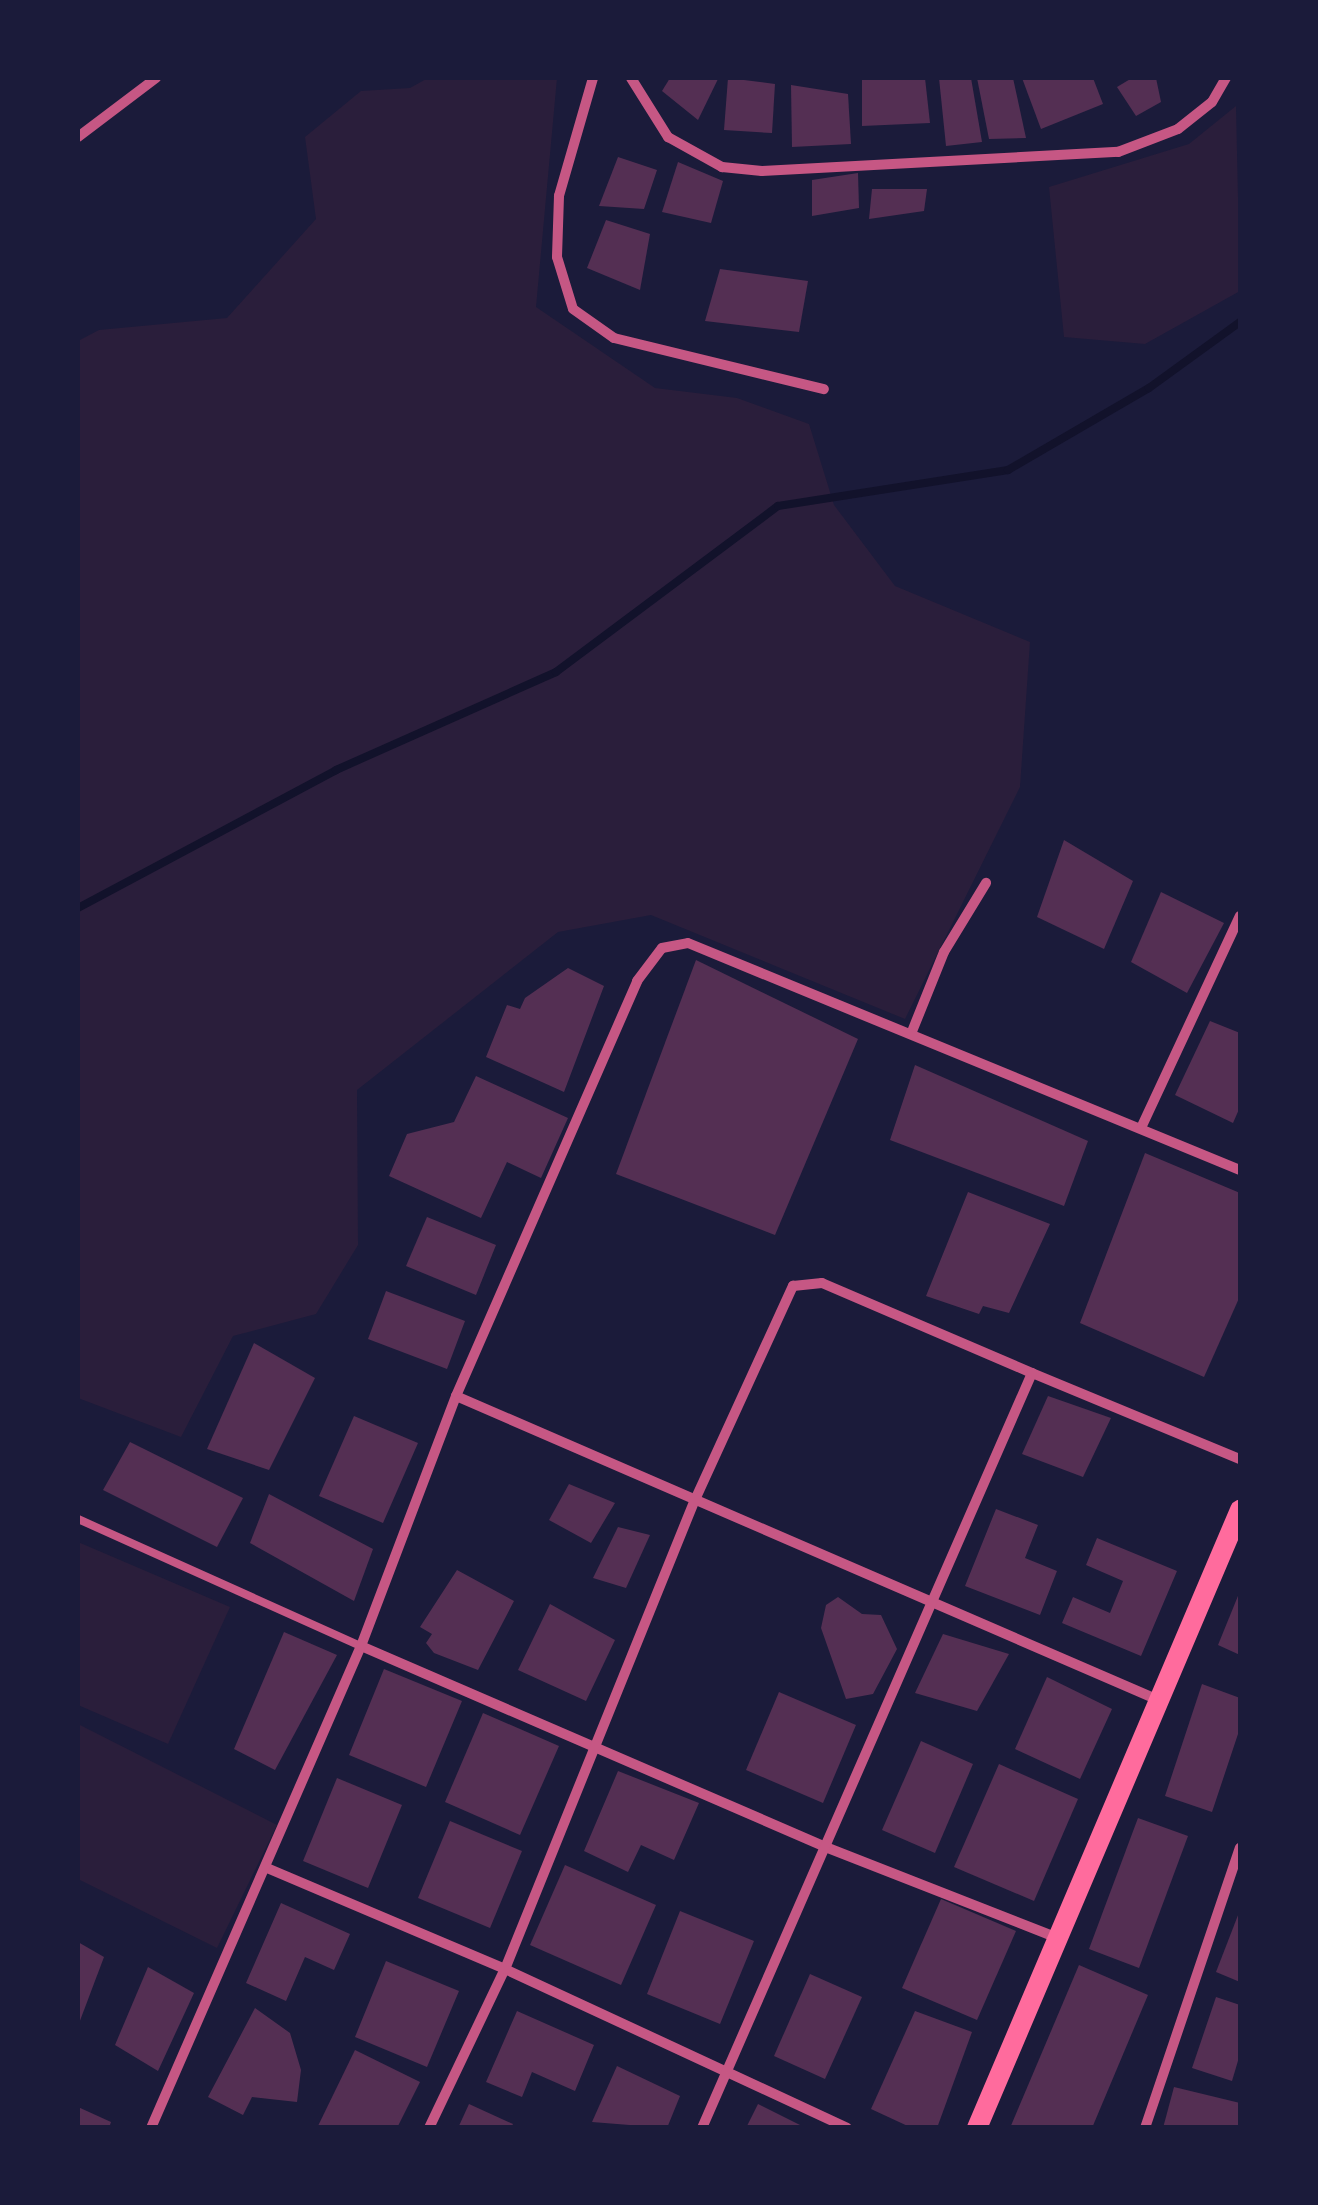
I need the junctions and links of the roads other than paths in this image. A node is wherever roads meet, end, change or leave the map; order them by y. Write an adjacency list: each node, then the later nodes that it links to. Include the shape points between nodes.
1 (156, 78): 5 (street)
2 (593, 78): 6 (street, via 560,196 557,257 574,309 614,338)
3 (631, 78): 4 (street, via 668,137 722,167 762,171 1118,152 1178,129 1212,102)
4 (1226, 78)
5 (78, 137)
6 (824, 389)
7 (986, 883): 9 (street, via 944,952)
8 (1240, 916): 10 (street)
9 (911, 1034): 10 (street); 13 (street, via 688,943 662,948 637,982)
10 (1140, 1128): 11 (street)
11 (1240, 1170)
12 (1032, 1373): 14 (street); 15 (street, via 822,1283 793,1286); 18 (street)
13 (456, 1396): 15 (street); 19 (street)
14 (1240, 1459)
15 (694, 1502): 18 (street); 21 (street)
16 (1240, 1510): 20 (main road)
17 (78, 1519): 19 (lane)
18 (932, 1603): 20 (street); 22 (street)
19 (361, 1646): 21 (street); 24 (street)
20 (1158, 1700): 25 (main road)
21 (599, 1747): 22 (street); 26 (street)
22 (828, 1848): 25 (street); 27 (street)
23 (1240, 1848): 33 (street)
24 (267, 1868): 26 (street); 28 (street)
25 (1055, 1937): 32 (main road)
26 (505, 1968): 27 (street); 29 (street)
27 (728, 2072): 30 (street); 31 (street)
28 (151, 2128)
29 (428, 2128)
30 (702, 2128)
31 (847, 2128)
32 (977, 2128)
33 (1145, 2128)

